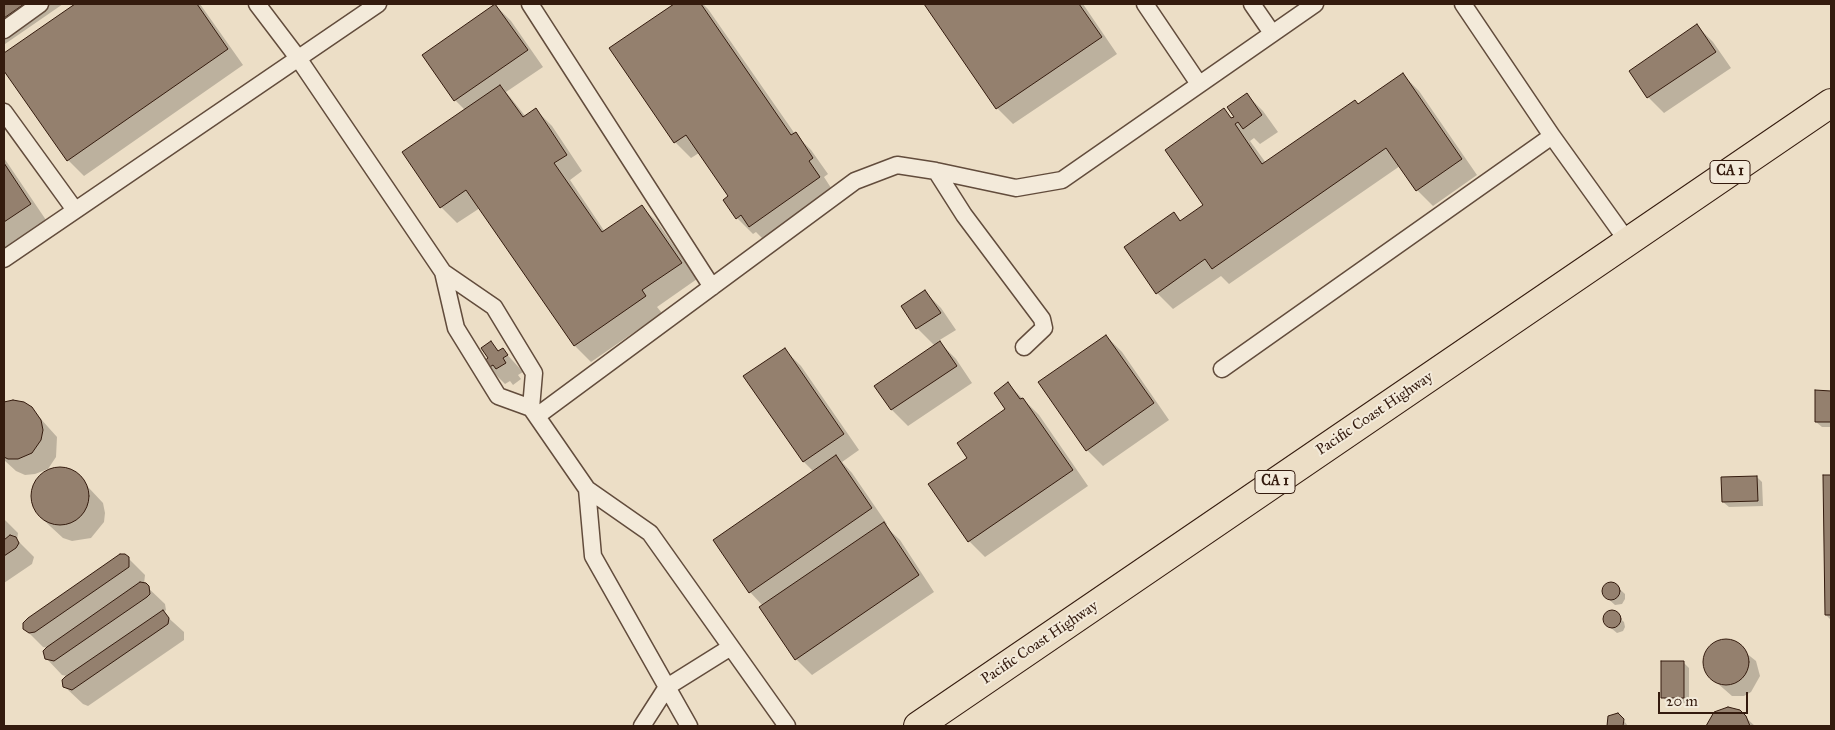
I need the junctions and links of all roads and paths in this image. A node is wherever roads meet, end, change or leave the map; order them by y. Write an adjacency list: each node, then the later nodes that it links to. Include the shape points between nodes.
1 (40, 4): 9 (lane)
2 (257, 4): 11 (lane)
3 (378, 4): 11 (lane)
4 (530, 4): 21 (lane)
5 (1145, 4): 12 (lane)
6 (1252, 4): 10 (lane)
7 (1315, 4): 10 (lane)
8 (1463, 4): 15 (lane)
9 (4, 30)
10 (1272, 33): 12 (lane)
11 (298, 58): 17 (lane); 20 (lane)
12 (1199, 84): 16 (lane, via 1062,180 1016,188)
13 (1831, 102): 18 (highway, Pacific Coast Highway / CA 1)
14 (4, 112): 17 (lane)
15 (1552, 136): 18 (lane); 23 (lane)
16 (936, 171): 21 (lane, via 897,165 856,181); 22 (lane, via 1042,319 1044,328)
17 (75, 210): 19 (lane)
18 (1628, 242): 31 (highway, Pacific Coast Highway / CA 1)
19 (4, 259)
20 (443, 272): 24 (lane, via 456,328 498,396); 24 (lane, via 494,308 534,373)
21 (712, 287): 24 (lane)
22 (1024, 347)
23 (1222, 369)
24 (534, 412): 25 (lane)
25 (587, 488): 26 (lane, via 650,533); 27 (lane, via 593,556)
26 (731, 647): 27 (lane); 30 (lane)
27 (667, 687): 28 (lane); 29 (lane)
28 (642, 726)
29 (689, 726)
30 (787, 726)
31 (918, 726)

